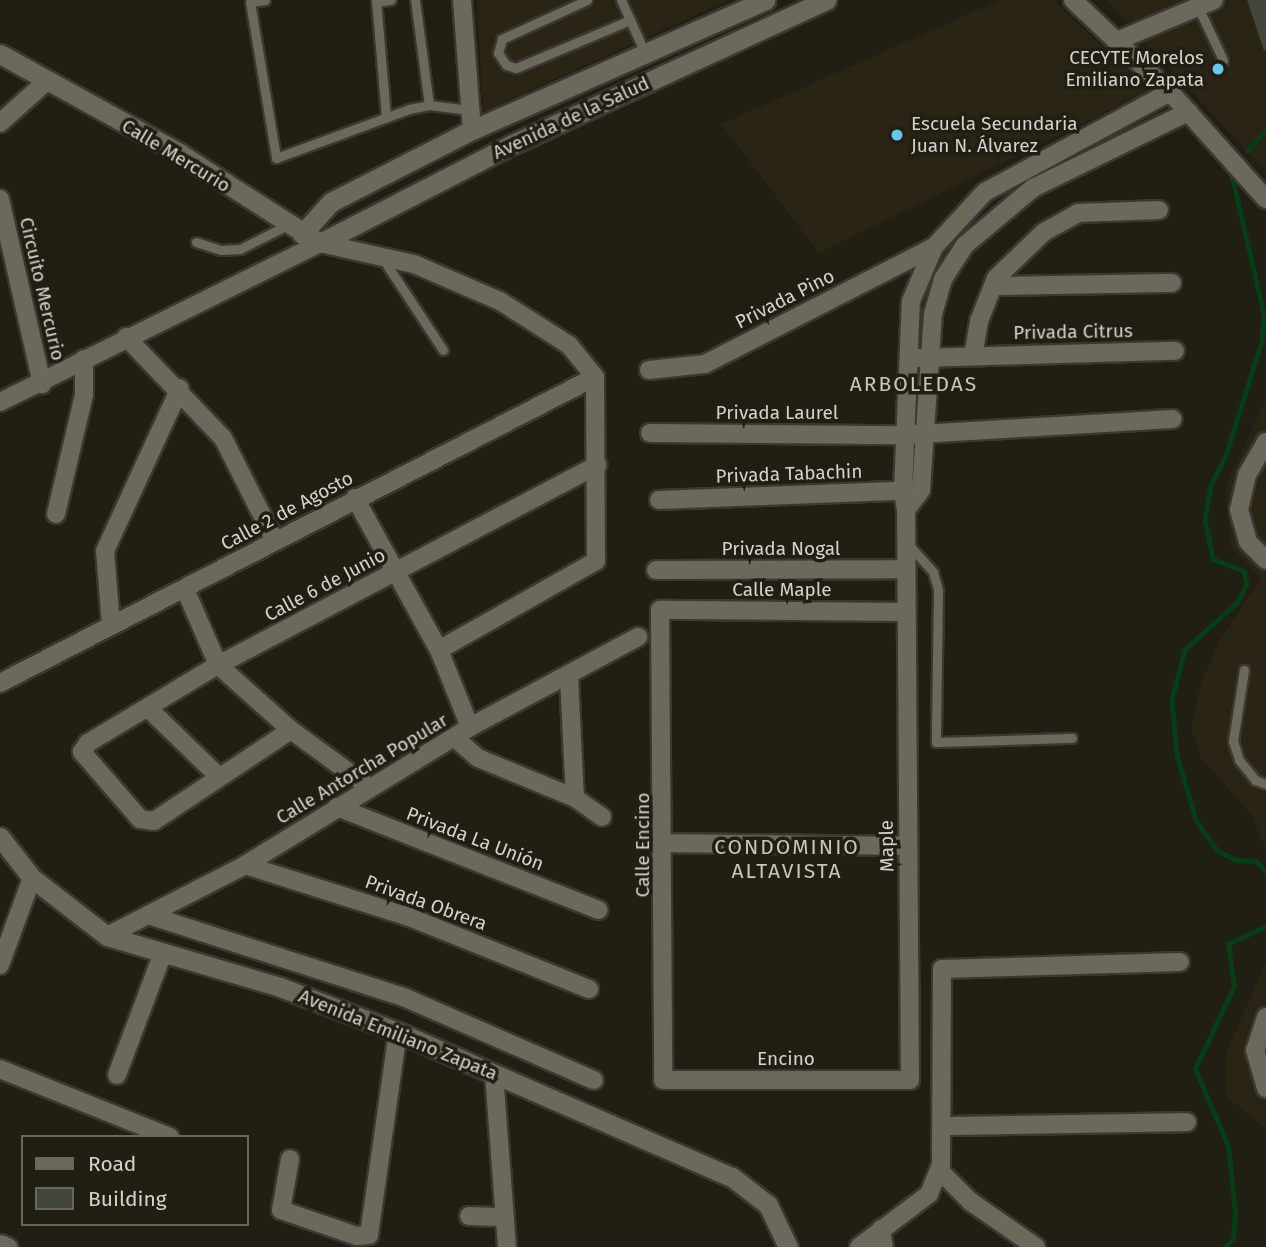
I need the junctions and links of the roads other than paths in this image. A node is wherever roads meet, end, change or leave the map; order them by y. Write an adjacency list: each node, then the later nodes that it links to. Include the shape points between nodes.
1 (265, 0): 21 (lane, via 250,2 276,158)
2 (391, 0): 9 (lane)
3 (415, 0): 19 (lane)
4 (462, 0): 22 (street)
5 (587, 0): 12 (lane, via 502,39 498,53 506,65 516,68)
6 (621, 0): 12 (lane)
7 (826, 0): 27 (street, Avenida de la Salud, via 513,144)
8 (1073, 0): 13 (street)
9 (376, 1): 21 (lane)
10 (754, 3): 15 (street, Avenida de la Salud)
11 (1206, 3): 13 (street); 16 (lane)
12 (630, 20): 15 (lane)
13 (1119, 40): 18 (street)
14 (0, 54): 17 (street, Calle Mercurio)
15 (646, 55): 22 (street, Avenida de la Salud)
16 (1223, 60)
17 (48, 80): 23 (street); 27 (street, Calle Mercurio, via 188,159)
18 (1170, 92): 20 (street); 29 (street, via 1010,175 985,192)
19 (429, 105): 21 (lane); 22 (lane)
20 (1188, 112): 24 (street); 38 (street, via 1033,188 996,215 965,245 943,279)
21 (386, 116)
22 (471, 120): 27 (street, Avenida de la Salud, via 331,202)
23 (0, 123)
24 (1264, 196)
25 (0, 199): 42 (street, Circuito Mercurio)
26 (1159, 210): 32 (street, via 1078,213 1044,232)
27 (303, 234): 28 (lane, via 240,249 221,250); 30 (street); 33 (street, via 295,258)
28 (196, 242)
29 (934, 247): 37 (street, via 911,302); 40 (street, Privada Pino, via 705,364)
30 (383, 259): 34 (lane); 41 (street, via 414,264 500,300 569,345)
31 (1172, 283): 32 (street)
32 (993, 286): 36 (street)
33 (126, 337): 39 (street); 43 (street)
34 (443, 350)
35 (1175, 351): 36 (street, Privada Citrus)
36 (973, 356): 38 (street, Privada Citrus)
37 (905, 357): 38 (street, Privada Citrus); 48 (street)
38 (928, 358): 47 (street)
39 (84, 359): 42 (street); 54 (street, via 84,395)
40 (649, 370)
41 (595, 377): 50 (street); 52 (street, Calle 2 de Agosto)
42 (42, 384): 44 (street, Circuito Mercurio)
43 (180, 388): 55 (street, via 223,438); 64 (street, via 105,551)
44 (0, 402)
45 (1173, 419): 47 (street)
46 (650, 433): 48 (street, Privada Laurel)
47 (925, 433): 48 (street, Privada Laurel); 51 (street)
48 (903, 435): 51 (street)
49 (1266, 442): 57 (street, via 1247,475 1239,510 1248,542)
50 (597, 465): 60 (street, Calle 6 de Junio); 66 (street, via 596,561)
51 (912, 490): 53 (street, Privada Tabachin); 56 (street, Maple)
52 (355, 498): 55 (street, Calle 2 de Agosto); 60 (street)
53 (659, 500)
54 (56, 514)
55 (275, 541): 61 (street, Calle 2 de Agosto)
56 (905, 542): 58 (street, Maple); 74 (lane, via 933,572 938,590 936,742)
57 (1266, 559)
58 (905, 569): 59 (street, Privada Nogal); 63 (street, Maple)
59 (656, 570)
60 (396, 571): 66 (street); 67 (street, Calle 6 de Junio)
61 (186, 589): 64 (street, Calle 2 de Agosto); 67 (street)
62 (660, 610): 63 (street, Calle Maple); 82 (street, Calle Encino)
63 (904, 612): 83 (street, Maple)
64 (111, 625): 70 (street, Calle 2 de Agosto)
65 (638, 637): 69 (street, Calle Antorcha Popular)
66 (439, 650): 73 (street)
67 (218, 666): 71 (street, Calle 6 de Junio); 72 (street)
68 (1244, 670): 76 (lane, via 1233,741 1247,770)
69 (569, 677): 73 (street, Calle Antorcha Popular); 78 (street)
70 (0, 682)
71 (149, 709): 75 (street); 75 (street, Calle 6 de Junio, via 88,743 82,752 140,819 154,821)
72 (291, 730): 75 (street); 77 (street)
73 (463, 732): 77 (street, Calle Antorcha Popular); 78 (street, via 478,758)
74 (1073, 738)
75 (217, 775)
76 (1266, 784)
77 (369, 787): 79 (street, Calle Antorcha Popular)
78 (575, 798): 80 (street)
79 (337, 807): 84 (street, Calle Antorcha Popular); 86 (street, Privada La Unión)
80 (602, 817)
81 (0, 837): 85 (street, Avenida Emiliano Zapata)
82 (665, 843): 83 (street); 100 (street, Calle Encino)
83 (908, 846): 101 (street, Maple)
84 (245, 865): 87 (street, Calle Antorcha Popular); 93 (street, Privada Obrera, via 410,917)
85 (32, 878): 88 (street, Avenida Emiliano Zapata); 89 (street)
86 (598, 910)
87 (148, 915): 88 (street, Calle Antorcha Popular); 99 (street, via 406,998)
88 (107, 936): 90 (street, Avenida Emiliano Zapata)
89 (4, 942): 92 (street)
90 (162, 955): 95 (street, Avenida Emiliano Zapata, via 280,987); 98 (street)
91 (1180, 962): 104 (street, via 942,969)
92 (0, 965)
93 (589, 989)
94 (1266, 1017): 102 (street, via 1255,1050)
95 (398, 1032): 97 (street, Avenida Emiliano Zapata); 106 (street, via 369,1235 357,1236 281,1210)
96 (0, 1069): 105 (street)
97 (494, 1074): 109 (street); 114 (street, Avenida Emiliano Zapata, via 732,1177 768,1205)
98 (117, 1075)
99 (594, 1080)
100 (663, 1080): 101 (street, Encino)
101 (910, 1080)
102 (1266, 1087)
103 (1186, 1122): 104 (street)
104 (945, 1126): 107 (street)
105 (165, 1135)
106 (290, 1159)
107 (939, 1170): 110 (street, via 929,1194); 116 (street, via 971,1202)
108 (469, 1216): 109 (street)
109 (505, 1217): 113 (street)
110 (882, 1238): 115 (street)
111 (0, 1244): 112 (street)
112 (8, 1247)
113 (507, 1247)
114 (788, 1247)
115 (859, 1247)
116 (1036, 1247)

